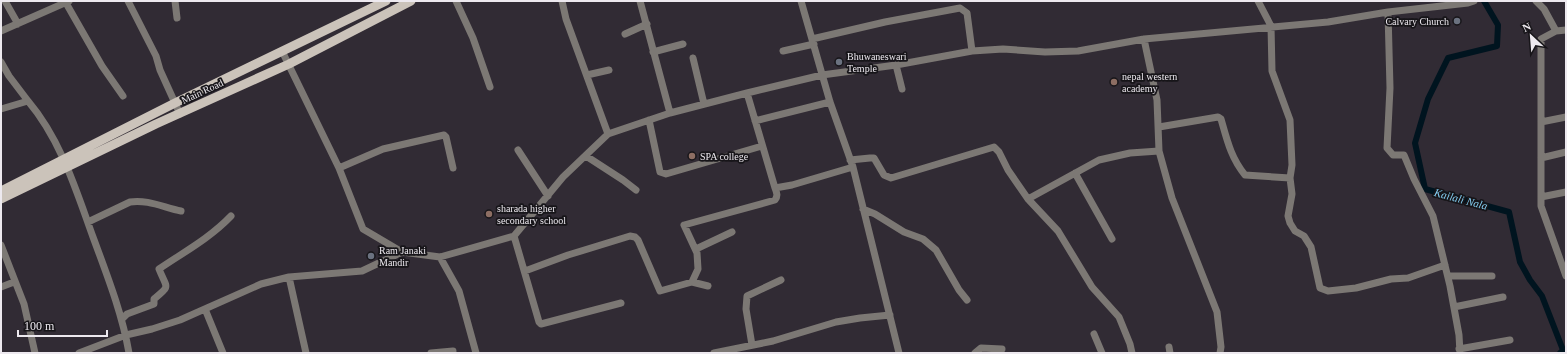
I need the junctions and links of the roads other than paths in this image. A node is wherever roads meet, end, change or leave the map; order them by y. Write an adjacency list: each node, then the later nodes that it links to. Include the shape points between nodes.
1 (4, 1): 18 (street)
2 (128, 1): 45 (street, via 156,56)
3 (175, 1): 17 (street)
4 (386, 1): 14 (main road, Main Road)
5 (411, 1): 16 (main road, Main Road)
6 (456, 1): 39 (street, via 473,38)
7 (562, 1): 38 (street)
8 (640, 1): 19 (street)
9 (801, 1): 26 (street)
10 (1258, 1): 20 (street)
11 (1536, 1): 23 (street, via 1544,9)
12 (68, 2): 18 (street); 42 (street, via 102,66)
13 (1470, 2): 15 (street)
14 (375, 7): 16 (main road); 28 (main road, Main Road)
15 (1388, 12): 20 (street, via 1328,22); 87 (street, via 1390,88 1387,148 1393,154 1404,155 1433,216)
16 (379, 16): 34 (main road, Main Road)
17 (177, 18)
18 (18, 24): 22 (street)
19 (647, 24): 24 (street); 30 (street)
20 (1271, 26): 25 (street); 67 (street, via 1272,71 1290,120)
21 (1566, 30): 23 (street)
22 (1, 31)
23 (1556, 31): 53 (street, via 1541,39)
24 (625, 34)
25 (1144, 40): 29 (street, via 1078,51); 54 (street, via 1157,100)
26 (813, 41): 29 (street, via 885,22 960,8 967,13); 31 (street); 37 (street)
27 (683, 44): 30 (street)
28 (282, 51): 34 (street); 45 (main road, Main Road)
29 (972, 51): 35 (street)
30 (653, 52): 48 (street)
31 (783, 52)
32 (693, 58): 46 (street)
33 (1, 62): 43 (street)
34 (289, 64): 49 (main road, Main Road); 64 (street)
35 (896, 64): 37 (street); 40 (street)
36 (609, 70): 38 (street)
37 (822, 75): 41 (street); 44 (street)
38 (587, 76): 55 (street)
39 (490, 86)
40 (902, 89)
41 (747, 93): 46 (street); 52 (street)
42 (123, 96)
43 (28, 101): 47 (street); 62 (street, via 40,115)
44 (830, 102): 52 (street); 63 (street)
45 (175, 103): 49 (street); 62 (main road, Main Road)
46 (704, 104): 48 (street)
47 (1, 109)
48 (670, 113): 51 (street)
49 (180, 114): 62 (main road, Main Road)
50 (1566, 117): 53 (street)
51 (649, 120): 55 (street); 56 (street, via 662,174)
52 (755, 120): 56 (street)
53 (1541, 122): 61 (street)
54 (1159, 126): 58 (street); 67 (street, via 1218,117 1221,119 1236,164 1245,175)
55 (608, 134): 60 (street)
56 (762, 146): 68 (street)
57 (518, 150): 72 (street)
58 (1159, 151): 66 (street, via 1130,153 1098,160); 125 (street, via 1172,198 1217,312)
59 (1566, 152): 61 (street)
60 (586, 156): 69 (street); 72 (street, via 563,177)
61 (1541, 158): 73 (street)
62 (65, 164): 70 (main road, Main Road); 74 (main road, Main Road); 79 (street)
63 (852, 164): 68 (street, via 792,185); 75 (street, via 874,158 884,175 891,178 994,147); 76 (street)
64 (339, 168): 65 (street, via 383,149 444,135); 85 (street, via 363,229)
65 (453, 168)
66 (1075, 173): 75 (street); 82 (street)
67 (1290, 178): 87 (street, via 1292,194 1288,216 1295,231 1304,236 1311,247 1320,288 1328,291 1356,288 1391,279 1408,278)
68 (775, 188): 84 (street, via 775,200 681,225)
69 (636, 190)
70 (1, 191)
71 (1566, 192): 73 (street)
72 (548, 196): 81 (street)
73 (1541, 197): 91 (street, via 1541,206)
74 (1, 199)
75 (1028, 199): 124 (street, via 1058,231 1092,287 1118,317)
76 (863, 209): 99 (street, via 904,232 923,238 930,244); 103 (street)
77 (181, 211): 79 (street, via 136,201)
78 (231, 216): 104 (street, via 220,228 159,269 167,287 154,299 154,304 127,314)
79 (88, 222): 104 (street)
80 (732, 232): 84 (street)
81 (514, 236): 86 (street); 88 (street)
82 (1112, 240)
83 (1, 245): 94 (street)
84 (696, 249): 95 (street, via 698,269)
85 (402, 252): 86 (street); 92 (street, via 362,271)
86 (440, 257): 119 (street, via 459,291)
87 (1445, 265): 89 (street)
88 (525, 271): 95 (street, via 630,236 638,240 660,291); 100 (street, via 541,324)
89 (1448, 276): 90 (street); 101 (street)
90 (1492, 276)
91 (1566, 276)
92 (289, 277): 102 (street, via 261,284); 117 (street)
93 (781, 280): 108 (street, via 747,296 746,309)
94 (14, 282): 97 (street); 113 (street, via 24,304)
95 (692, 282): 96 (street)
96 (708, 286)
97 (1, 287)
98 (1503, 298): 101 (street)
99 (967, 300)
100 (621, 303)
101 (1454, 307): 112 (street)
102 (205, 309): 106 (street, via 180,320); 116 (street)
103 (890, 315): 108 (street, via 836,322); 121 (street)
104 (122, 319): 106 (street)
105 (1094, 334): 123 (street)
106 (126, 335): 114 (street); 115 (street)
107 (1510, 340): 112 (street)
108 (752, 345): 111 (street)
109 (1002, 349): 122 (street, via 981,348)
110 (453, 351): 118 (street)
111 (729, 351): 120 (street)
112 (1459, 351)
113 (35, 353)
114 (79, 353)
115 (129, 353)
116 (223, 353)
117 (306, 353)
118 (432, 353)
119 (476, 353)
120 (714, 353)
121 (898, 353)
122 (975, 353)
123 (1102, 353)
124 (1132, 353)
125 (1220, 353)

